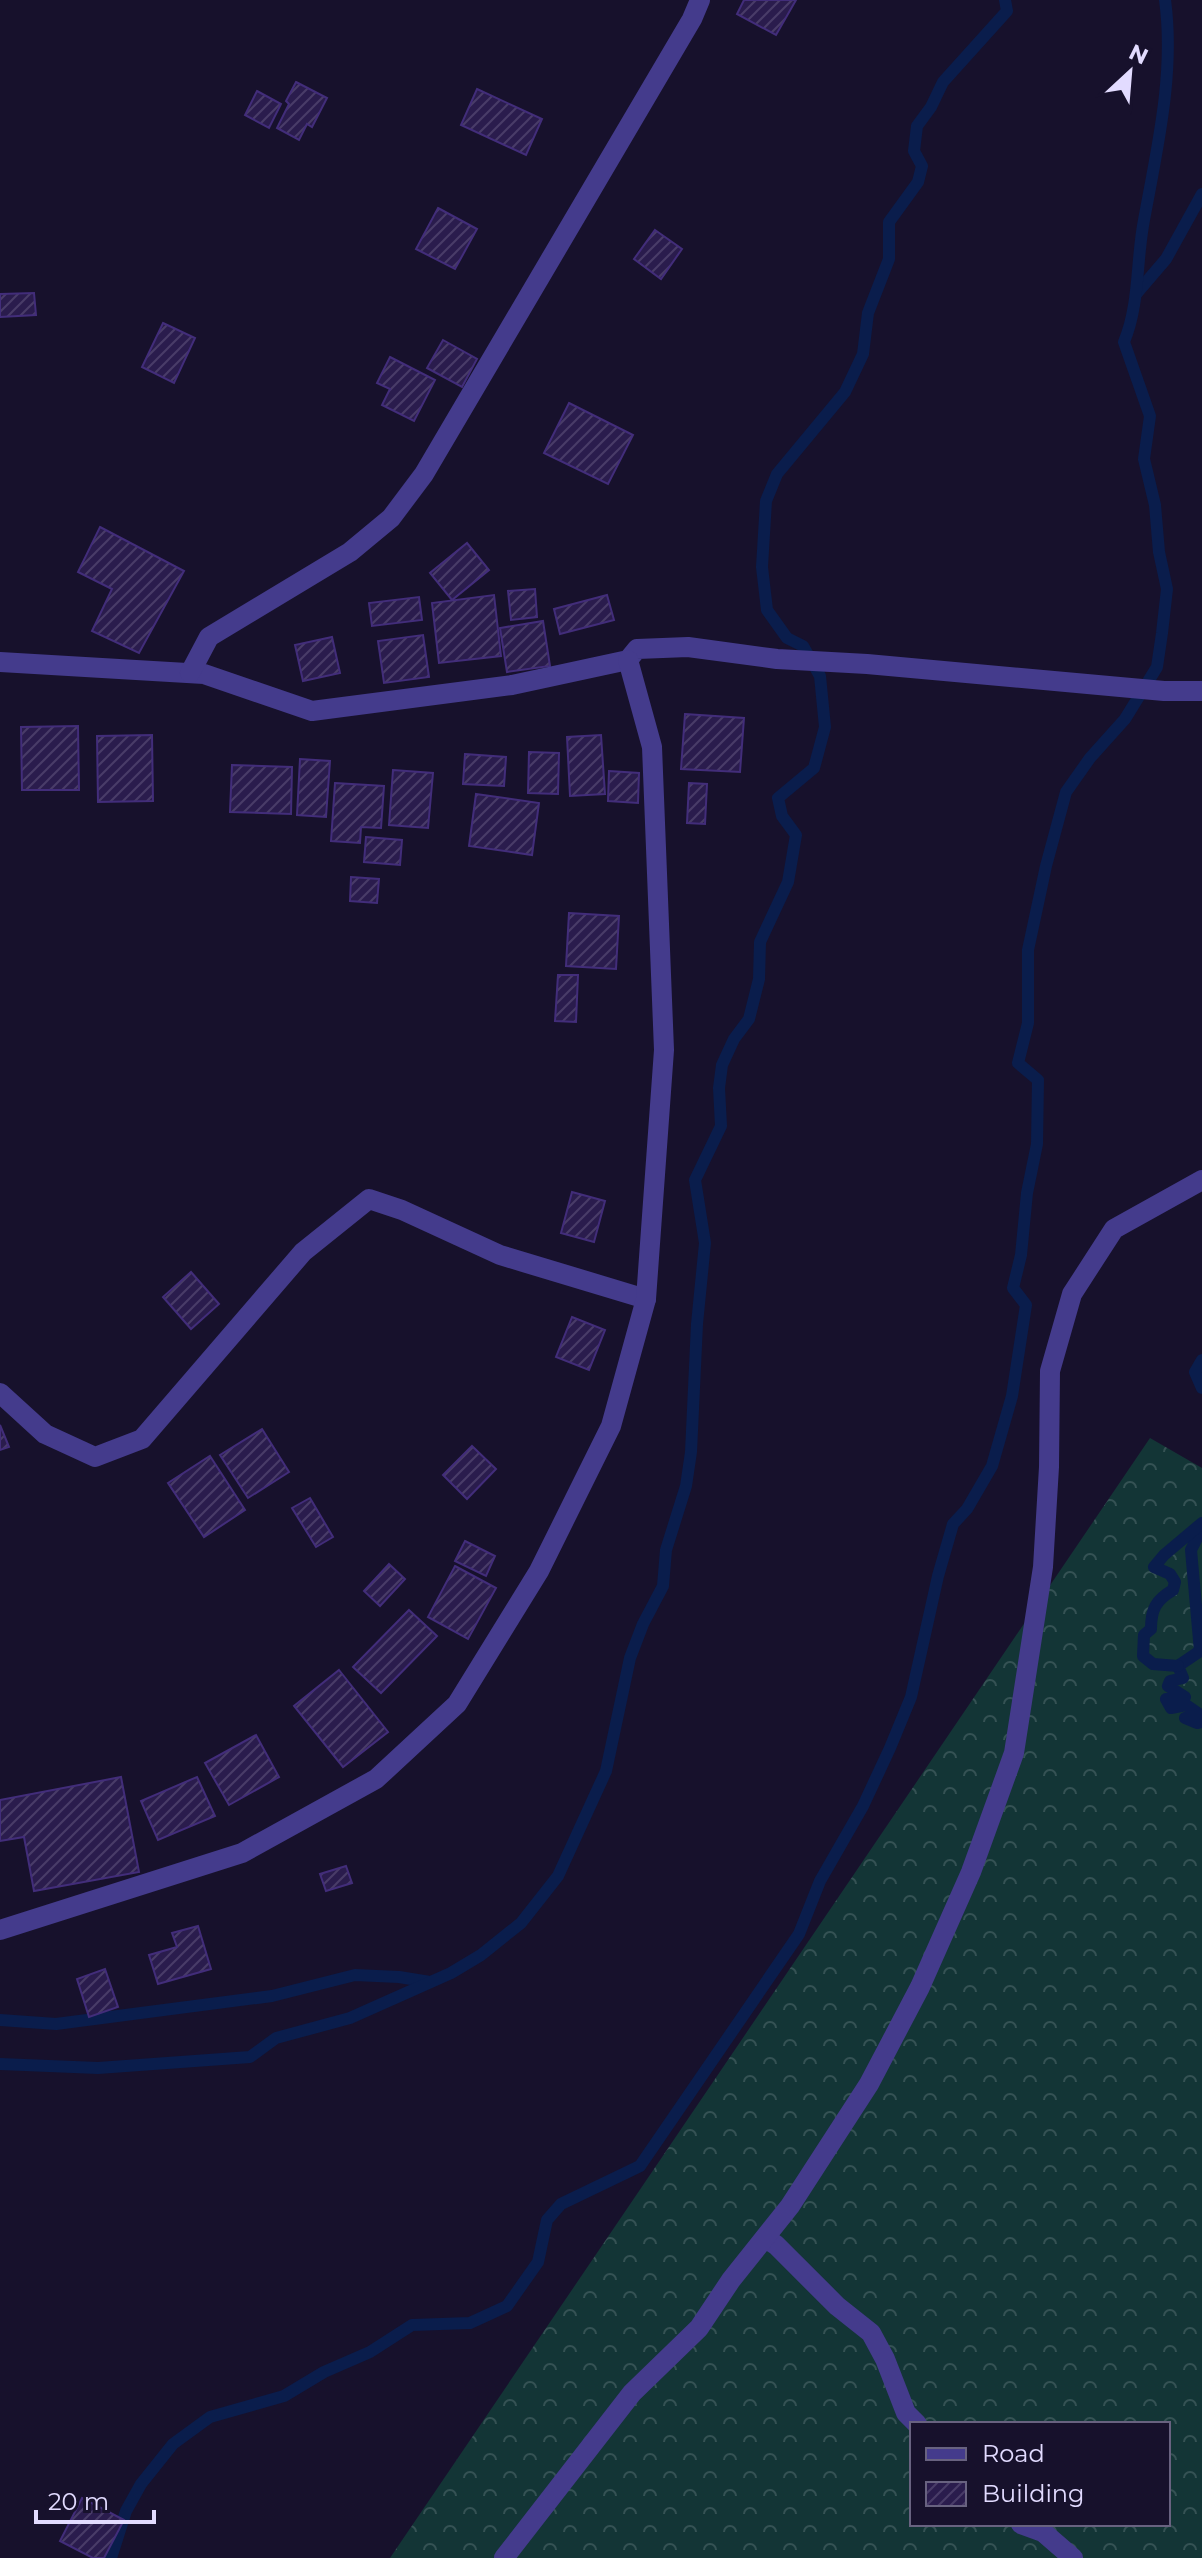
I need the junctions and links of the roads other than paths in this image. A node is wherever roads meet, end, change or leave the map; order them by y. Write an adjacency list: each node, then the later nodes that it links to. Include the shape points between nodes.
1 (700, 0): 4 (street, via 424,474 391,518 350,552 209,637)
2 (628, 660): 4 (street, via 512,685 312,711); 5 (street, via 637,649 688,647 777,659); 7 (street, via 652,747 664,1050)
3 (0, 662): 4 (street)
4 (190, 673)
5 (1202, 691)
6 (1202, 1180): 10 (street, via 1114,1229 1072,1294 1050,1371 1043,1567 1014,1753 971,1872 920,1987 869,2084)
7 (646, 1299): 8 (street, via 500,1255 369,1199 303,1252 142,1439 95,1457 45,1434); 9 (street, via 611,1426 539,1571 457,1704 376,1779 242,1853)
8 (0, 1393)
9 (0, 1930)
10 (765, 2238): 11 (street, via 871,2333 906,2413); 13 (street, via 699,2328 632,2393)
11 (915, 2422)
12 (1026, 2526): 14 (street, via 1043,2532)
13 (504, 2558)
14 (1073, 2558)

